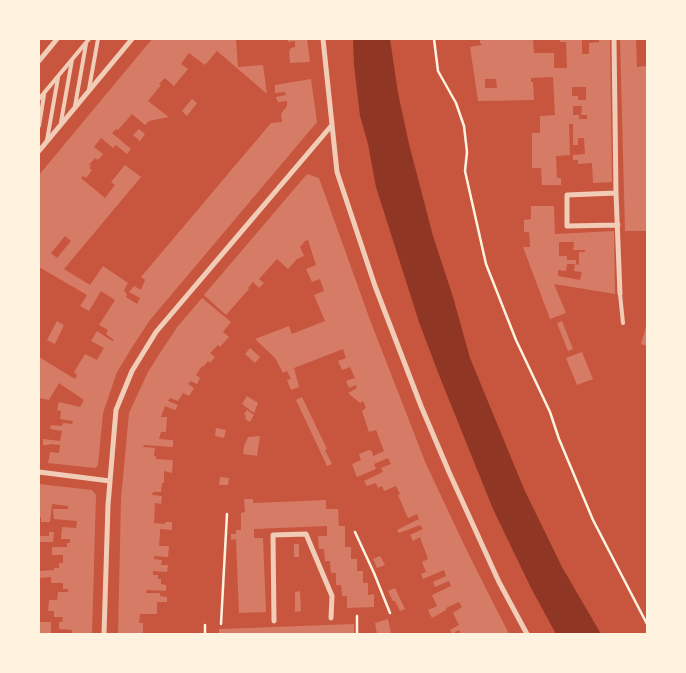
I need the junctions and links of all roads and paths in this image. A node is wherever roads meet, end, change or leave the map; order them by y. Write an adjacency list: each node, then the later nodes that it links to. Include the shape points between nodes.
1 (57, 39): 10 (street)
2 (89, 39): 8 (lane)
3 (98, 39): 13 (lane)
4 (132, 39): 13 (street)
5 (323, 39): 17 (street)
6 (434, 39): 34 (path, via 438,71 456,103 464,126 465,171 486,264 593,520)
7 (614, 39): 21 (street)
8 (86, 43): 9 (lane); 15 (lane)
9 (72, 60): 11 (lane); 16 (lane)
10 (39, 61)
11 (58, 76): 12 (lane); 19 (lane)
12 (44, 92): 14 (lane); 18 (lane)
13 (89, 92): 15 (street)
14 (39, 99)
15 (75, 108): 16 (street)
16 (61, 125): 19 (street)
17 (332, 125): 26 (street, via 156,332 132,371 116,410); 39 (street, via 337,172 397,346 499,582)
18 (39, 126)
19 (47, 141): 20 (street)
20 (39, 151)
21 (616, 193): 22 (street); 22 (street, via 567,195 567,226)
22 (618, 226): 23 (street)
23 (620, 294): 24 (lane)
24 (623, 323)
25 (39, 472): 26 (street)
26 (110, 481): 36 (street)
27 (227, 514): 33 (path)
28 (355, 532): 29 (path)
29 (390, 613)
30 (357, 616): 38 (path)
31 (331, 618): 32 (street, via 332,596 306,534 273,536)
32 (274, 621)
33 (222, 624)
34 (647, 624)
35 (205, 625): 37 (path)
36 (104, 634)
37 (206, 634)
38 (357, 634)
39 (527, 634)

